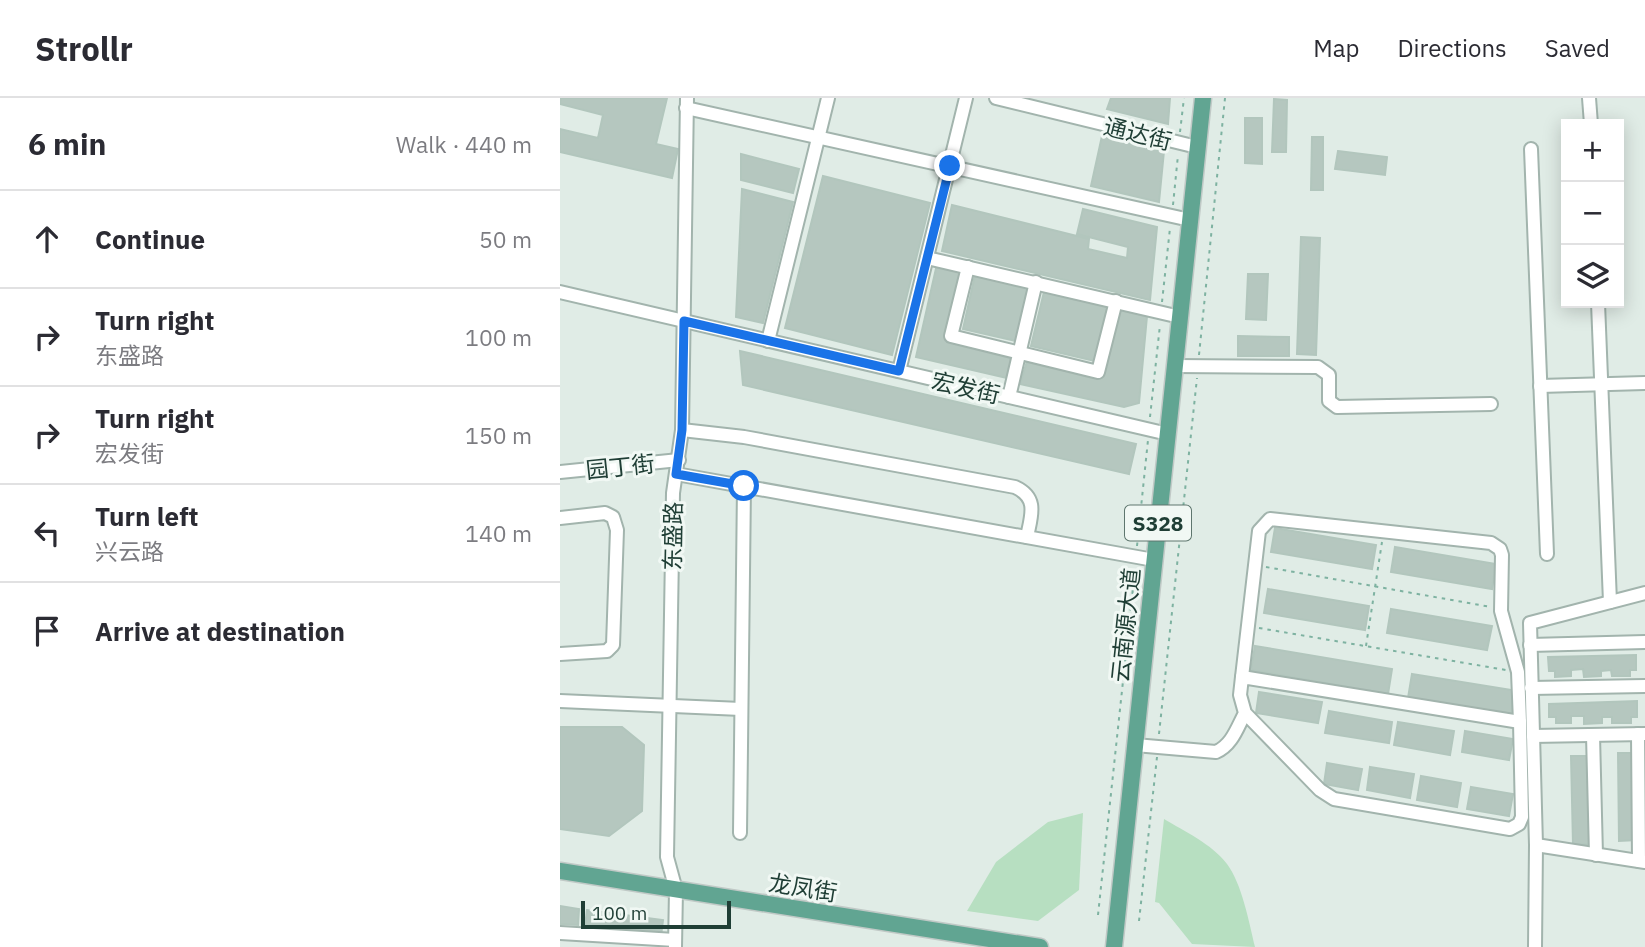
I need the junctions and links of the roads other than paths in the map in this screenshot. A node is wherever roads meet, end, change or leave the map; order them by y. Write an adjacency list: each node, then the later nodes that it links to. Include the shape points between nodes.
1 (828, 98): 8 (street)
2 (967, 98): 11 (street)
3 (996, 98): 9 (street, 通达街)
4 (1203, 98): 9 (main road, 云南源大道 / S328)
5 (1589, 98): 7 (street)
6 (687, 103): 8 (street); 20 (street, 东盛路)
7 (1591, 119)
8 (818, 137): 11 (street); 21 (street)
9 (1197, 147): 12 (main road, 云南源大道 / S328)
10 (1531, 149): 27 (street)
11 (950, 166): 12 (street); 13 (street)
12 (1190, 220): 19 (main road, 云南源大道 / S328)
13 (927, 258): 14 (street); 24 (street)
14 (968, 267): 15 (street); 22 (street, via 951,335)
15 (1036, 282): 17 (street); 22 (street)
16 (560, 292): 20 (street, 宏发街)
17 (1116, 301): 19 (street); 22 (street, via 1098,372)
18 (1598, 308): 26 (street)
19 (1180, 317): 23 (main road, 云南源大道 / S328)
20 (684, 321): 21 (street, 宏发街); 30 (street, 东盛路)
21 (768, 341): 24 (street, 宏发街)
22 (1020, 352): 28 (street)
23 (1175, 366): 29 (street, via 1322,368 1330,379 1329,401 1340,407); 31 (main road, 云南源大道 / S328)
24 (899, 371): 28 (street, 宏发街)
25 (1645, 383): 26 (street)
26 (1601, 384): 27 (street); 41 (street)
27 (1540, 386): 38 (street)
28 (1009, 397): 31 (street, 宏发街)
29 (1491, 404)
30 (682, 430): 32 (street, 东盛路); 37 (street, via 744,437 1015,487 1030,497 1033,505)
31 (1168, 434): 39 (main road, 云南源大道 / S328)
32 (680, 460): 33 (street, 园丁街); 34 (street, 东盛路)
33 (560, 472)
34 (676, 474): 35 (street); 49 (street, 东盛路)
35 (744, 486): 37 (street); 50 (street)
36 (560, 518): 44 (street, via 605,513 613,517 617,530 613,645 607,651)
37 (1027, 537): 39 (street)
38 (1547, 554)
39 (1154, 560): 56 (main road, 云南源大道 / S328)
40 (1645, 593): 41 (street)
41 (1610, 602): 43 (street, via 1530,623)
42 (1645, 642): 43 (street)
43 (1530, 645): 47 (street)
44 (560, 654)
45 (1242, 677): 51 (street); 52 (street); 52 (street, via 1259,531 1275,517 1496,545 1502,555 1501,609 1518,672)
46 (1645, 686): 47 (street)
47 (1531, 688): 55 (street)
48 (560, 701): 49 (street)
49 (669, 705): 50 (street); 64 (street, 东盛路, via 667,857)
50 (741, 709): 59 (street)
51 (1245, 713): 52 (street, via 1334,799 1510,829 1522,817); 56 (street, via 1228,744 1216,752)
52 (1521, 722)
53 (1641, 734): 54 (street); 57 (street)
54 (1593, 735): 55 (street); 61 (street)
55 (1533, 736): 60 (street)
56 (1135, 745): 68 (main road, 云南源大道 / S328)
57 (1642, 779): 58 (street)
58 (1642, 829): 62 (street)
59 (740, 833)
60 (1536, 845): 61 (street); 69 (street)
61 (1596, 855): 62 (street)
62 (1642, 862)
63 (560, 871): 64 (main road, 龙凤街)
64 (676, 890): 66 (street, 东盛路); 67 (main road, 龙凤街)
65 (560, 933): 66 (street)
66 (675, 943)
67 (1040, 947)
68 (1114, 947)
69 (1535, 947)

